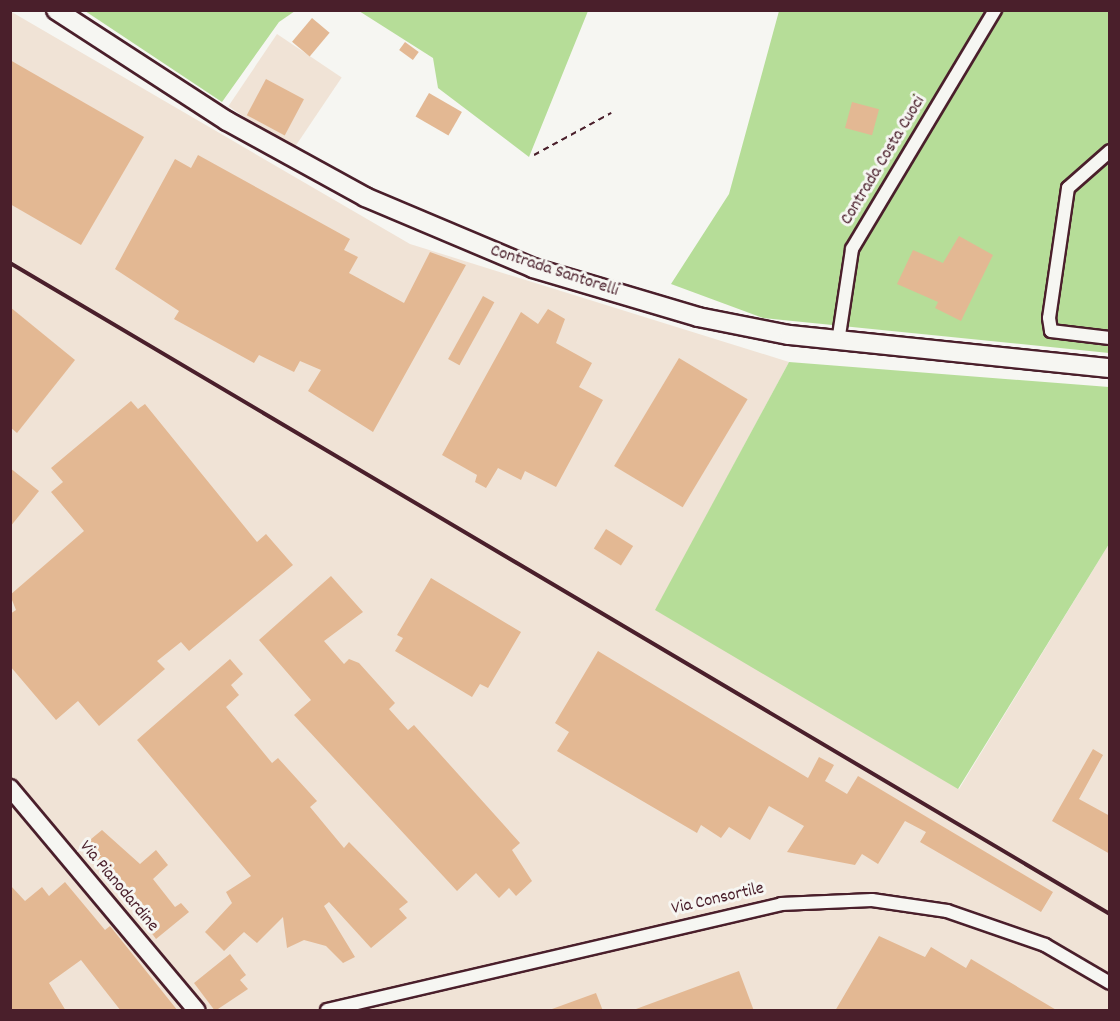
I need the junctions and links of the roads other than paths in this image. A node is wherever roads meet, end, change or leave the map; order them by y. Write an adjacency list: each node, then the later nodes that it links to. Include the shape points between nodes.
1 (56, 10): 5 (main road, Contrada Santorelli, via 227,121 402,216 533,268 667,308)
2 (995, 10): 5 (street, Contrada Costa Cuoci, via 852,249)
3 (1110, 151): 4 (street, via 1068,188 1049,318 1051,331)
4 (1110, 338)
5 (838, 342): 6 (main road, Contrada Santorelli)
6 (1110, 368)
7 (10, 788): 9 (street, Via Pianodardine)
8 (1110, 983): 10 (street, Via Consortile, via 1045,945 947,911 872,900 781,904)
9 (196, 1011)
10 (327, 1011)

